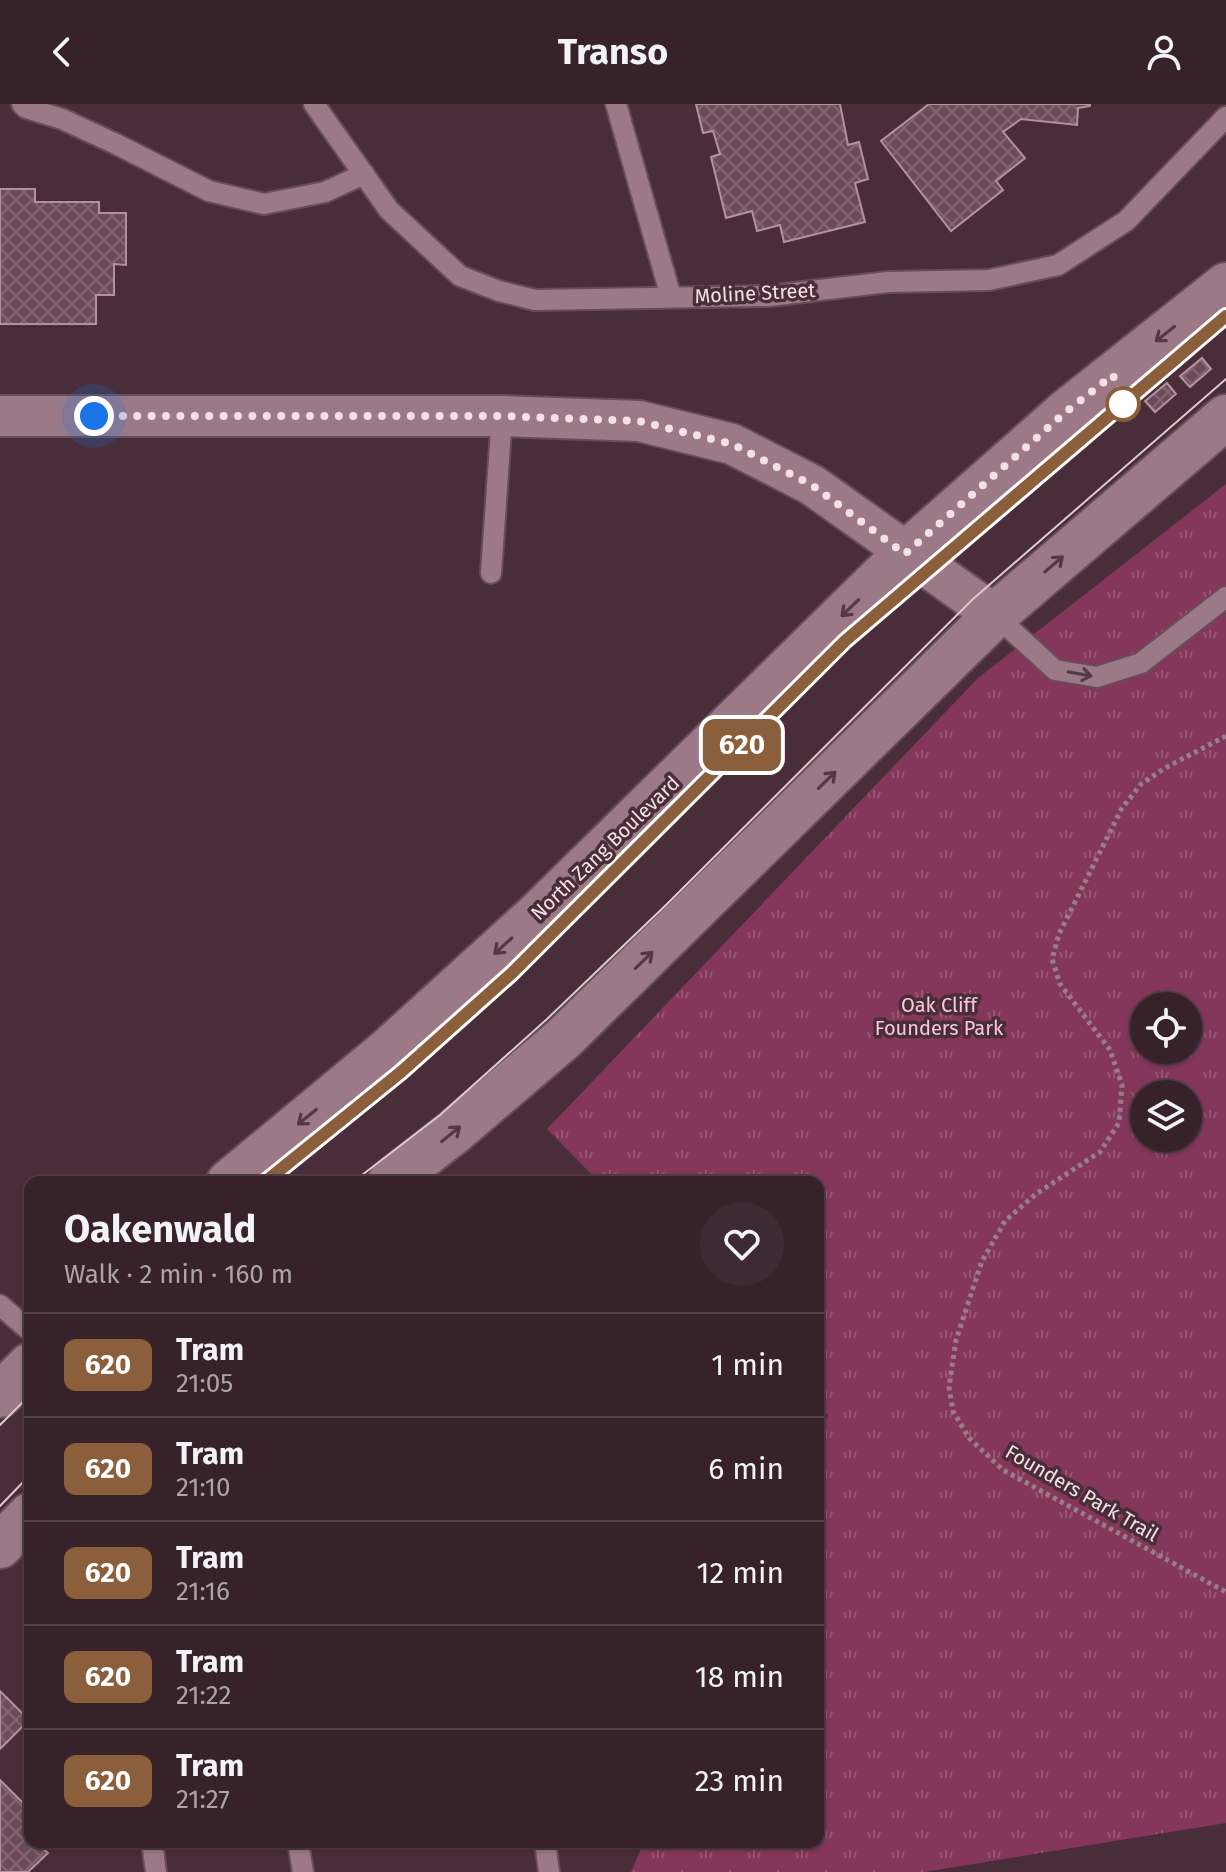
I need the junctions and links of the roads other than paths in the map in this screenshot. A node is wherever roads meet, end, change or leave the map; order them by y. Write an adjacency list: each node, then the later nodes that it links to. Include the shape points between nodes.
1 (22, 104): 6 (lane, via 209,191 264,204 325,192)
2 (314, 104): 6 (lane, Moline Street)
3 (616, 104): 8 (lane)
4 (1223, 114): 5 (lane); 8 (lane, Moline Street, via 1126,221 1058,265 989,280 888,282 769,296)
5 (1226, 144)
6 (364, 174): 8 (lane, Moline Street, via 389,210 460,276 535,300)
7 (1226, 285): 12 (main road, North Zang Boulevard, one-way to 12, via 1067,411)
8 (671, 297)
9 (0, 416): 10 (street)
10 (502, 416): 12 (street, via 639,421 732,444 812,485); 13 (lane)
11 (1226, 417): 15 (main road, one-way to 11)
12 (905, 554): 15 (street); 16 (main road, North Zang Boulevard, one-way to 16, via 526,925 386,1052)
13 (491, 573)
14 (1226, 597): 15 (lane, one-way to 14, via 1055,670 1097,677 1141,663)
15 (995, 615): 17 (main road, one-way to 15, via 564,1038)
16 (236, 1176)
17 (398, 1176)
18 (0, 1305): 19 (lane)
19 (24, 1326)
20 (24, 1371): 21 (main road)
21 (0, 1395)
22 (24, 1521): 23 (main road)
23 (0, 1546)
24 (153, 1848): 27 (lane)
25 (299, 1848): 28 (lane)
26 (546, 1848): 29 (lane)
27 (156, 1872)
28 (303, 1872)
29 (549, 1872)

